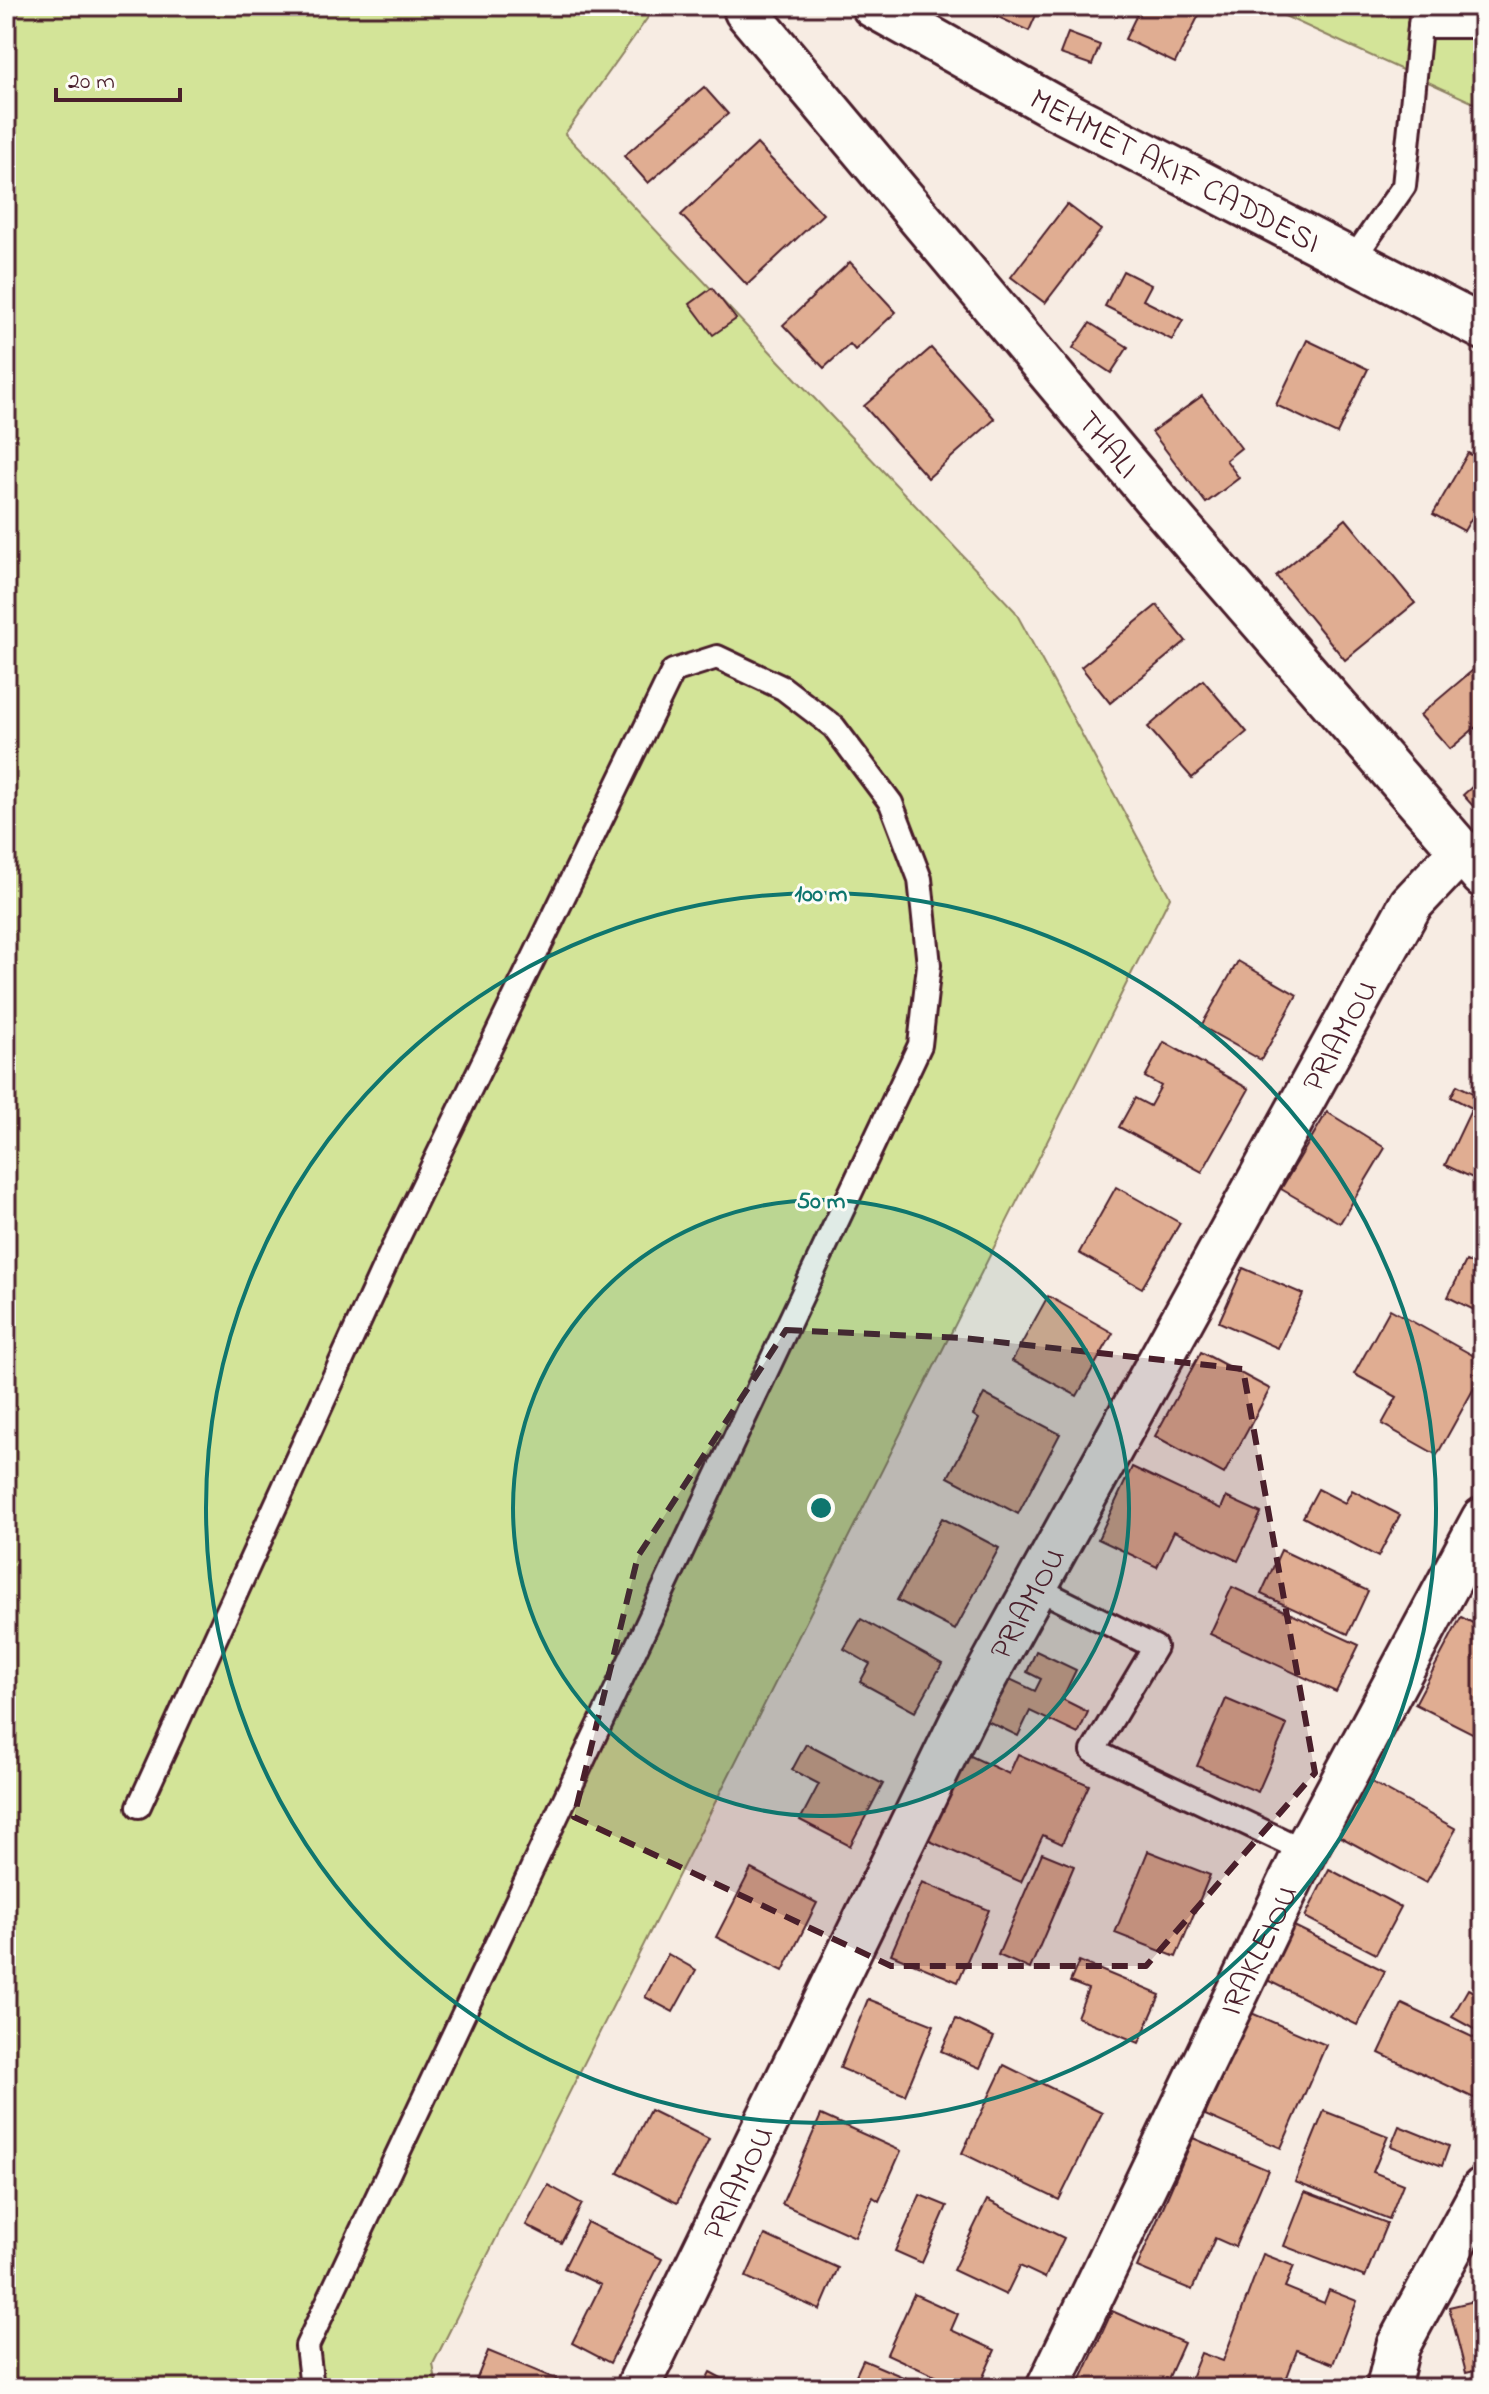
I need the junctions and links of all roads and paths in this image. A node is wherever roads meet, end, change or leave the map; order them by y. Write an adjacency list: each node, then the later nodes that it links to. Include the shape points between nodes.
1 (747, 6): 7 (street, THALI, via 1157,501)
2 (873, 6): 5 (street, MEHMET AKIF CADDESI)
3 (1421, 16): 4 (lane); 5 (lane, via 1404,186)
4 (1483, 26)
5 (1351, 262): 6 (street, MEHMET AKIF CADDESI)
6 (1483, 328)
7 (1472, 863): 9 (street, PRIAMOU, via 1411,904)
8 (1483, 1519): 11 (street, IRAKLEIOU)
9 (1035, 1587): 11 (lane, via 1155,1647 1093,1751); 13 (street, PRIAMOU, via 963,1718)
10 (139, 1806): 14 (lane, via 391,1252 673,671 717,657 783,688 834,727 896,816 920,879 929,965 920,1045 307,2346)
11 (1305, 1851): 15 (street, IRAKLEIOU)
12 (1483, 2189): 16 (street, via 1398,2346)
13 (639, 2385)
14 (312, 2388)
15 (1048, 2388)
16 (1388, 2388)

